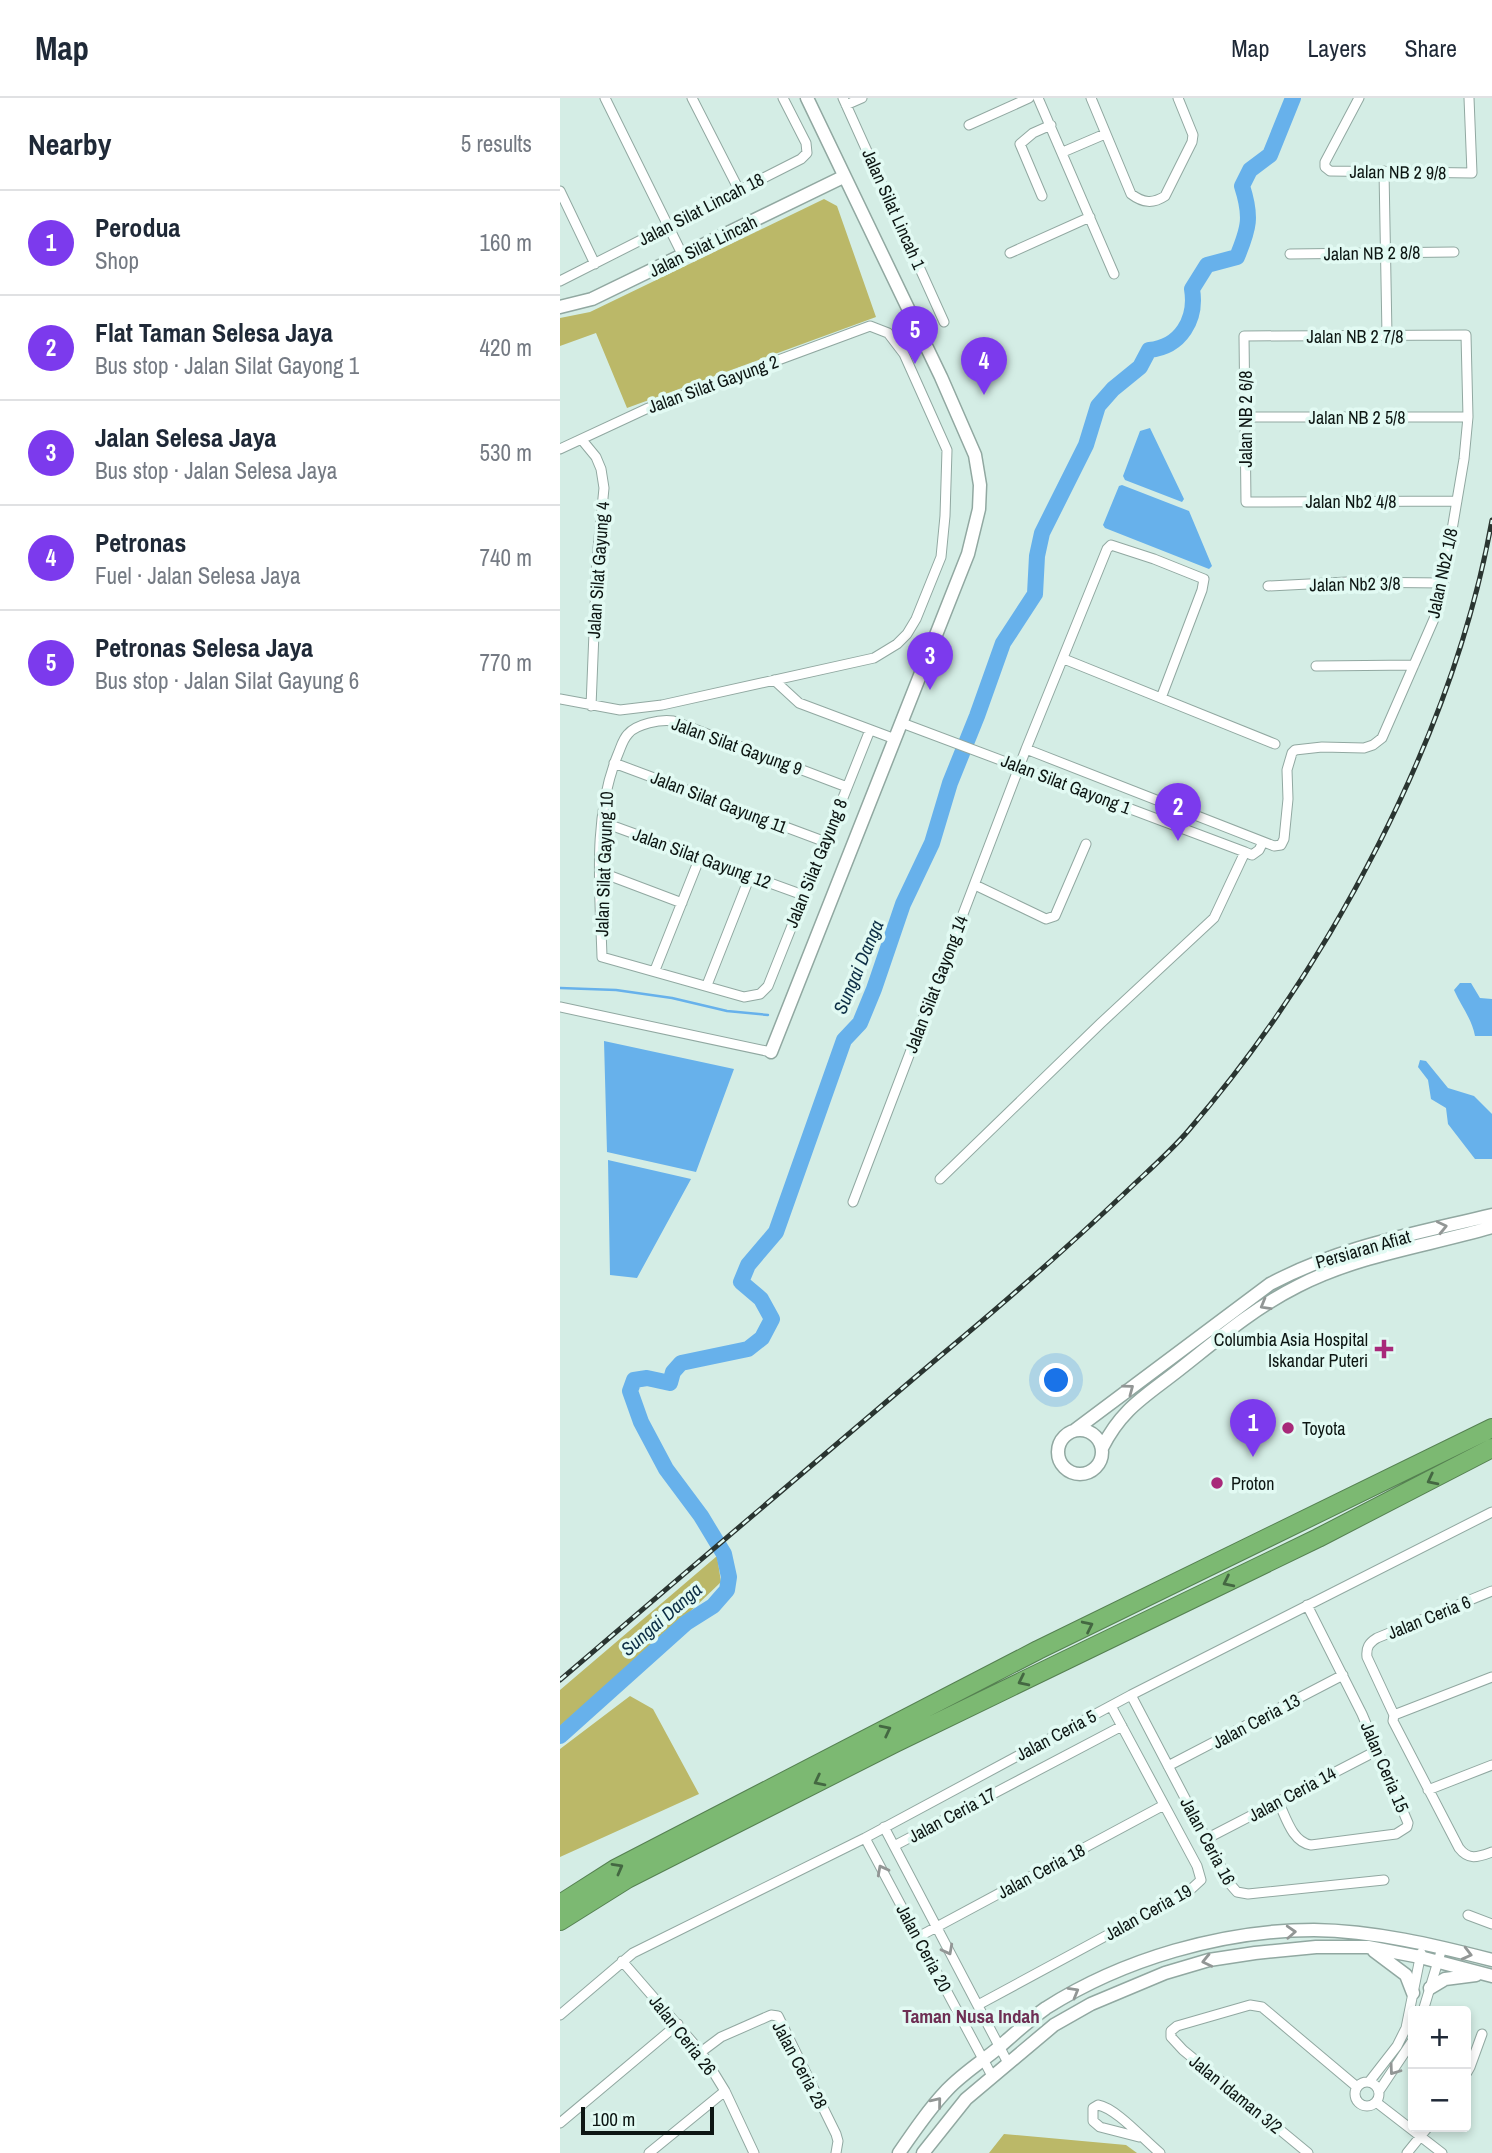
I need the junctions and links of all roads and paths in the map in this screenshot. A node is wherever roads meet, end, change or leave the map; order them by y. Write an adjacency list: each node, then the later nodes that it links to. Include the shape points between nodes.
1 (606, 98): 23 (street)
2 (692, 98): 19 (street)
3 (783, 98): 19 (street, Jalan Silat Lincah 18, via 807,153)
4 (807, 98): 18 (street)
5 (862, 98): 12 (street)
6 (1029, 98): 13 (street)
7 (1038, 98): 14 (street)
8 (1091, 98): 15 (street)
9 (1178, 98): 15 (street, via 1192,142 1158,201 1146,202 1131,194)
10 (1359, 98): 17 (street, Jalan NB 2 9/8, via 1325,167 1330,171)
11 (1469, 98): 17 (street, Jalan NB 2 9/8, via 1472,173)
12 (845, 102): 33 (street, Jalan Silat Lincah 1)
13 (969, 125)
14 (1051, 125): 16 (street); 21 (street, via 1020,144)
15 (1105, 134): 16 (street)
16 (1063, 152): 22 (street)
17 (1384, 171): 26 (street)
18 (843, 177): 28 (street, Jalan Silat Lincah); 52 (street, via 971,445 980,485 975,533)
19 (739, 190): 23 (street, Jalan Silat Lincah 18)
20 (560, 191): 29 (street)
21 (1042, 196)
22 (1090, 217): 25 (street); 30 (street)
23 (669, 226): 28 (street); 29 (street, Jalan Silat Lincah 18)
24 (1454, 252): 26 (street, Jalan NB 2 8/8)
25 (1010, 253)
26 (1386, 253): 27 (street, Jalan NB 2 8/8); 34 (street)
27 (1290, 254)
28 (683, 256): 32 (street, Jalan Silat Lincah, via 592,299)
29 (595, 264): 31 (street, Jalan Silat Lincah 18)
30 (1114, 274)
31 (560, 281)
32 (560, 307)
33 (944, 322)
34 (1387, 335): 35 (street, Jalan NB 2 7/8); 36 (street, Jalan NB 2 7/8)
35 (1466, 335): 38 (street, Jalan Nb2 1/8)
36 (1244, 336): 37 (street, Jalan NB 2 6/8)
37 (1245, 417): 38 (street, Jalan NB 2 5/8); 42 (street, Jalan NB 2 6/8)
38 (1468, 417): 41 (street, Jalan Nb2 1/8)
39 (582, 440): 40 (street, Jalan Silat Gayung 2); 48 (street, Jalan Silat Gayung 2, via 646,409 870,326 888,333 904,354 947,450 941,557 916,619 897,644 874,658); 51 (street, Jalan Silat Gayung 4, via 596,457 604,488)
40 (560, 449)
41 (1457, 501): 42 (street, Jalan Nb2 4/8); 43 (street, Jalan Nb2 1/8)
42 (1246, 502)
43 (1443, 583): 44 (street, Jalan Nb2 3/8); 46 (street, Jalan Nb2 1/8, via 1434,619)
44 (1268, 586)
45 (1064, 659): 49 (street); 49 (street, Jalan Silat Gayong 14, via 1111,545 1201,576 1204,584); 57 (street, Jalan Silat Gayong 14)
46 (1414, 665): 47 (street); 63 (street, Jalan Nb2 1/8, via 1382,738 1373,745 1292,753 1284,839 1281,845)
47 (1316, 666)
48 (774, 680): 51 (street, via 662,705 620,710); 53 (street, via 799,703)
49 (1161, 698): 56 (street)
50 (560, 699): 51 (street)
51 (591, 706)
52 (902, 723): 55 (street); 59 (street, Jalan Silat Gayong 1)
53 (870, 730): 55 (street); 60 (street, Jalan Silat Gayung 8)
54 (628, 733): 58 (street, Jalan Silat Gayung 10); 60 (street, Jalan Silat Gayung 9, via 673,721)
55 (895, 739): 75 (street)
56 (1275, 744)
57 (1026, 749): 59 (street, Jalan Silat Gayong 14); 63 (street)
58 (614, 763): 61 (street, Jalan Silat Gayung 10); 62 (street, Jalan Silat Gayung 11)
59 (1019, 766): 65 (street, Jalan Silat Gayong 1); 69 (street, Jalan Silat Gayong 14)
60 (846, 787): 62 (street, Jalan Silat Gayung 8)
61 (601, 822): 66 (street, Jalan Silat Gayung 12); 67 (street, Jalan Silat Gayung 10)
62 (824, 841): 70 (street, Jalan Silat Gayung 8)
63 (1263, 842): 65 (street, via 1256,853)
64 (1086, 844): 69 (street, via 1055,916 1046,919)
65 (1245, 852): 76 (street, via 1214,918)
66 (700, 857): 68 (street, Jalan Silat Gayung 12); 71 (street)
67 (600, 872): 71 (street); 72 (street, Jalan Silat Gayung 10, via 602,957)
68 (750, 876): 70 (street, Jalan Silat Gayung 12); 73 (street)
69 (975, 884): 77 (street, Jalan Silat Gayong 14)
70 (803, 895): 73 (street, Jalan Silat Gayung 8, via 768,986 760,994 744,997)
71 (682, 903): 72 (street)
72 (655, 970): 73 (street)
73 (707, 985)
74 (560, 1007): 75 (street)
75 (771, 1052)
76 (940, 1179)
77 (853, 1202)
78 (1492, 1215): 80 (street, Persiaran Afiat, one-way to 78)
79 (1492, 1227): 82 (street, Persiaran Afiat)
80 (1408, 1235): 81 (street, Persiaran Afiat); 82 (street)
81 (1391, 1238): 83 (street); 85 (street, Persiaran Afiat, one-way to 81, via 1270,1284 1335,1254)
82 (1410, 1249): 83 (street, Persiaran Afiat)
83 (1394, 1252): 86 (street, Persiaran Afiat, one-way to 86, via 1316,1278 1251,1313 1123,1414)
84 (1492, 1428): 109 (highway, one-way to 84, via 615,1869 1038,1650)
85 (1075, 1430): 86 (street, via 1096,1435); 86 (street, Persiaran Afiat, via 1063,1438 1058,1452 1068,1470 1082,1474 1095,1468)
86 (1102, 1448)
87 (1492, 1448): 111 (highway, one-way to 111, via 1330,1532 858,1761 627,1879)
88 (1492, 1512): 90 (street, Jalan Ceria 5)
89 (1492, 1591): 95 (street, Jalan Ceria 6, via 1367,1645 1367,1657)
90 (1307, 1605): 91 (street, Jalan Ceria 15); 93 (street, Jalan Ceria 5)
91 (1343, 1675): 97 (street, Jalan Ceria 15); 99 (street, Jalan Ceria 13)
92 (1492, 1677): 95 (street)
93 (1131, 1695): 94 (street, Jalan Ceria 5); 99 (street, Jalan Ceria 16)
94 (1111, 1706): 96 (street, Jalan Ceria 19); 103 (street, Jalan Ceria 5)
95 (1394, 1715): 100 (street)
96 (1122, 1726): 102 (street, Jalan Ceria 19); 106 (street, Jalan Ceria 17)
97 (1378, 1749): 101 (street, Jalan Ceria 14); 101 (street, Jalan Ceria 15, via 1406,1815 1407,1827 1402,1831 1305,1844 1295,1836)
98 (1492, 1765): 100 (street)
99 (1168, 1766): 105 (street, Jalan Ceria 16)
100 (1428, 1790): 107 (street, via 1466,1856)
101 (1278, 1801): 105 (street, Jalan Ceria 14)
102 (1164, 1805): 113 (street, Jalan Ceria 18); 125 (street, Jalan Ceria 19, via 1197,1866 1201,1880 1196,1886)
103 (884, 1827): 104 (street, Jalan Ceria 5); 106 (street, Jalan Ceria 20)
104 (865, 1838): 114 (street, Jalan Ceria 20, one-way to 104); 119 (street, Jalan Ceria 5)
105 (1206, 1839): 108 (street, Jalan Ceria 16, via 1233,1889 1242,1893)
106 (894, 1846): 113 (street, Jalan Ceria 20)
107 (1492, 1852)
108 (1384, 1880)
109 (560, 1903)
110 (1468, 1916): 112 (street)
111 (560, 1921)
112 (1492, 1924)
113 (936, 1927): 114 (street, Jalan Ceria 18); 125 (street, Jalan Ceria 20, one-way to 125)
114 (918, 1937): 133 (street, Jalan Ceria 20)
115 (1422, 1942): 117 (street); 118 (street); 130 (street, one-way to 115, via 1044,2009 1084,1986 1203,1942 1314,1930)
116 (1368, 1947): 118 (street); 124 (street, via 1401,1970); 134 (street, one-way to 134, via 1255,1953 1165,1973 1054,2025)
117 (1443, 1948): 120 (street, one-way to 120); 121 (street)
118 (1420, 1957): 121 (street); 124 (street)
119 (622, 1961): 127 (street, Jalan Ceria 5); 128 (street, Jalan Ceria 26)
120 (1492, 1961)
121 (1438, 1962): 122 (street); 123 (street)
122 (1488, 1975): 123 (street, via 1445,1979)
123 (1430, 1988): 126 (street)
124 (1413, 1993): 137 (street, via 1406,2028)
125 (978, 2005): 130 (street, Jalan Ceria 20)
126 (1425, 2006)
127 (560, 2015)
128 (678, 2024): 132 (street, Jalan Ceria 26); 142 (street)
129 (1482, 2034): 135 (street)
130 (999, 2046): 133 (street); 134 (street, Jalan Ceria 20)
131 (1408, 2048): 140 (street, one-way to 140)
132 (701, 2052): 139 (street, Jalan Ceria 26); 148 (street, Jalan Ceria 28, via 721,2037 771,2015 778,2017 836,2134)
133 (984, 2059): 136 (street, Jalan Ceria 20); 149 (street, one-way to 133, via 948,2088)
134 (1008, 2063): 136 (street)
135 (1470, 2069)
136 (992, 2076): 150 (street, via 966,2099)
137 (1369, 2082): 138 (street); 140 (street)
138 (1357, 2087): 141 (street, via 1358,2102 1365,2106); 152 (street, Jalan Idaman 3/2, via 1262,2007 1213,2015 1171,2031 1183,2050)
139 (725, 2091): 146 (street); 147 (street, Jalan Ceria 26)
140 (1379, 2091): 141 (street)
141 (1376, 2102): 144 (street)
142 (560, 2123)
143 (1424, 2132): 144 (street)
144 (1421, 2136): 153 (street); 154 (street)
145 (1139, 2137): 145 (street, via 1100,2127 1093,2121 1093,2108 1113,2110); 151 (street)
146 (649, 2153)
147 (754, 2153)
148 (836, 2153)
149 (899, 2153)
150 (923, 2153)
151 (1160, 2153)
152 (1308, 2153)
153 (1407, 2153)
154 (1442, 2153)

